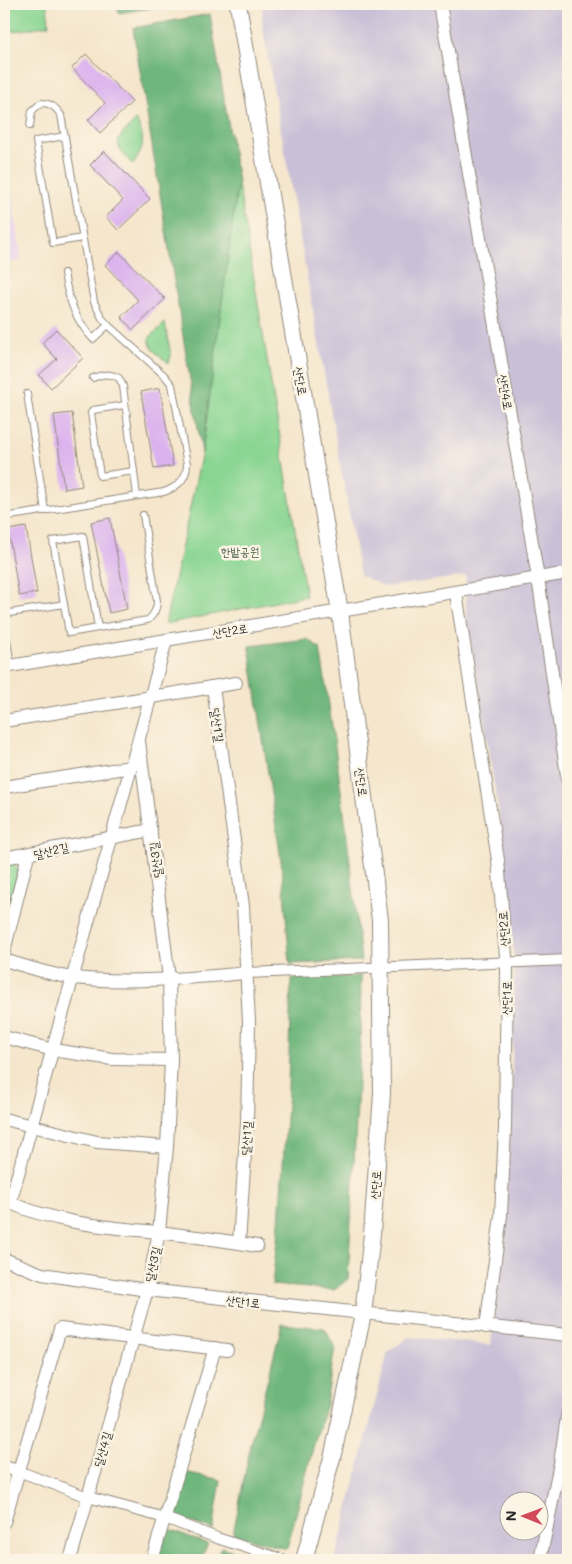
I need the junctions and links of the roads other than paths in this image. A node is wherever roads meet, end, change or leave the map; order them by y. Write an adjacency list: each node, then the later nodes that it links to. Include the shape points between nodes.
1 (238, 4): 20 (street, 산단로)
2 (440, 4): 17 (street, 산단4로)
3 (30, 126): 4 (lane, via 32,111 41,103 48,103 61,115)
4 (65, 136): 5 (lane); 5 (lane, via 36,141 52,243)
5 (82, 238): 7 (lane, via 92,298)
6 (64, 273): 7 (lane, via 75,314 86,332 93,339)
7 (108, 325): 12 (lane, via 172,385 187,464 187,472 178,485 164,492)
8 (93, 378): 10 (lane, via 102,374 119,378)
9 (27, 394): 13 (lane)
10 (125, 405): 11 (lane); 11 (lane, via 91,413 100,476)
11 (134, 471): 12 (lane)
12 (137, 496): 13 (lane)
13 (45, 511): 15 (lane)
14 (143, 515): 23 (lane, via 157,608 148,620)
15 (4, 517)
16 (568, 573): 17 (street, 산단2로)
17 (538, 578): 18 (street, 산단2로); 32 (street, 산단4로)
18 (456, 593): 20 (street, 산단2로); 42 (street, 산단2로, via 498,860)
19 (64, 604): 21 (lane); 23 (lane, via 68,633); 23 (lane, via 53,541 83,536)
20 (340, 612): 24 (street, 산단2로); 41 (street, 산단로, via 380,920)
21 (4, 614)
22 (4, 622): 25 (lane)
23 (98, 628)
24 (166, 641): 25 (street, 산단2로); 28 (street)
25 (7, 667)
26 (236, 683): 27 (street)
27 (201, 689): 28 (street); 43 (street, 달산1길, via 213,687 243,906)
28 (151, 696): 29 (street); 30 (street)
29 (4, 721)
30 (139, 741): 31 (street); 34 (street, 달산3길)
31 (132, 768): 33 (street); 35 (street)
32 (568, 782)
33 (4, 787)
34 (151, 830): 35 (street, 달산2길); 45 (street, 달산3길)
35 (112, 838): 36 (street, 달산2길); 44 (street)
36 (28, 855): 37 (street); 38 (street, 달산2길)
37 (4, 858)
38 (4, 951)
39 (4, 960): 44 (street)
40 (568, 960): 41 (street)
41 (382, 968): 43 (street); 58 (street, 산단로, via 382,1094)
42 (507, 969): 59 (street, 산단1로, via 500,1216)
43 (246, 973): 45 (street); 54 (street, 달산1길, via 249,1022 247,1123)
44 (73, 978): 45 (street); 47 (street)
45 (169, 978): 48 (street, 달산3길)
46 (4, 1037): 47 (street)
47 (53, 1050): 48 (street, via 112,1059); 50 (street)
48 (171, 1060): 51 (street, 달산3길)
49 (4, 1119): 50 (street)
50 (32, 1127): 51 (street, via 97,1142); 52 (street)
51 (167, 1147): 53 (street, 달산3길)
52 (7, 1201): 53 (street, via 43,1214 94,1226)
53 (159, 1232): 54 (street); 57 (street, 달산3길)
54 (238, 1243): 55 (street)
55 (257, 1246)
56 (4, 1259): 57 (street, 산단1로, via 42,1274)
57 (147, 1290): 58 (street, 산단1로); 61 (street, 달산3길)
58 (363, 1314): 59 (street, 산단1로); 71 (street, 산단로, via 333,1454)
59 (486, 1327): 60 (street, 산단1로)
60 (568, 1335)
61 (133, 1338): 64 (street, via 60,1328); 65 (street, 달산4길); 66 (street, via 221,1349)
62 (568, 1411): 72 (street)
63 (4, 1467): 64 (street)
64 (18, 1471): 65 (street); 67 (street)
65 (88, 1497): 66 (street); 69 (street, 달산4길)
66 (165, 1518): 68 (street); 70 (street)
67 (4, 1522)
68 (281, 1559)
69 (70, 1560)
70 (152, 1560)
71 (304, 1560)
72 (540, 1560)

